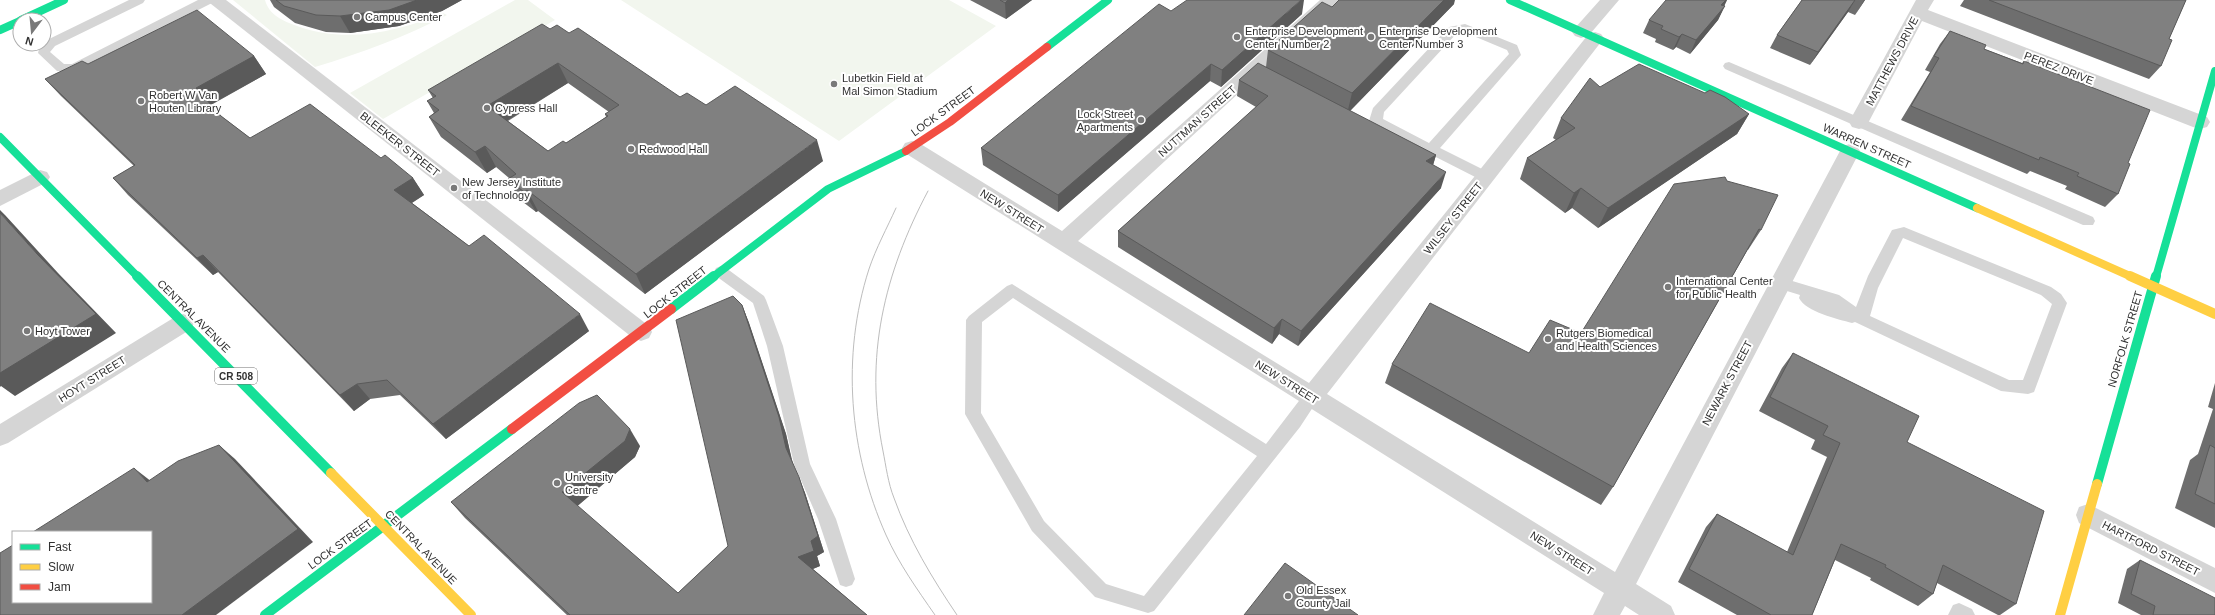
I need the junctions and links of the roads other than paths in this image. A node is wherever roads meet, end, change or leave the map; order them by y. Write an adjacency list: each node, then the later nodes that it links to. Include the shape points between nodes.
1 (64, 0): 10 (main road)
2 (139, 0): 3 (lane, via 51,43 44,48 44,53 61,68 74,68)
3 (208, 0)
4 (216, 0): 35 (street, BLEEKER STREET)
5 (1108, 0): 22 (main road, LOCK STREET, via 950,122)
6 (1331, 0): 28 (street, NUTTMAN STREET, via 1259,75)
7 (1510, 0): 13 (main road, WARREN STREET)
8 (1610, 0): 13 (street, WILSEY STREET)
9 (1921, 6): 18 (street, MATTHEWS DRIVE); 19 (street, PEREZ DRIVE)
10 (38, 12)
11 (12, 24): 12 (main road)
12 (0, 30)
13 (1588, 35): 23 (main road, WARREN STREET); 24 (street, WILSEY STREET)
14 (1729, 66): 18 (lane)
15 (2215, 71): 19 (main road, NORFOLK STREET)
16 (1377, 116): 17 (lane); 21 (lane); 21 (lane, via 1453,30 1465,28 1513,48 1515,55)
17 (1361, 120)
18 (1859, 122): 27 (lane)
19 (2200, 122): 31 (main road, NORFOLK STREET)
20 (0, 137): 25 (main road, CENTRAL AVENUE / CR 508)
21 (1435, 145): 24 (lane)
22 (912, 148): 28 (street, NEW STREET); 29 (main road, LOCK STREET, via 828,189)
23 (1850, 151): 30 (street, NEWARK STREET); 31 (main road, WARREN STREET)
24 (1486, 177): 36 (street, WILSEY STREET)
25 (40, 178): 26 (street); 34 (main road, CENTRAL AVENUE / CR 508)
26 (0, 198)
27 (2088, 221)
28 (1062, 243): 36 (street, NEW STREET)
29 (721, 272): 35 (main road, LOCK STREET); 41 (lane, via 759,300 775,346 802,464 827,519)
30 (1779, 283): 33 (lane, via 1830,311); 43 (street, NEWARK STREET)
31 (2152, 286): 32 (main road, WARREN STREET); 39 (main road, NORFOLK STREET)
32 (2215, 314)
33 (1862, 319): 33 (lane, via 2007,386 2028,387 2060,303 2046,292 1904,232 1897,234 1862,309)
34 (184, 323): 37 (street, HOYT STREET); 40 (main road, CENTRAL AVENUE / CR 508)
35 (642, 332): 40 (main road, LOCK STREET)
36 (1311, 398): 38 (lane); 43 (street, NEW STREET)
37 (0, 436)
38 (1268, 454): 38 (lane, via 1148,605 1101,591 1038,526 973,414 974,320 1012,290)
39 (2088, 515): 42 (street, HARTFORD STREET); 50 (main road, NORFOLK STREET)
40 (384, 527): 44 (main road, LOCK STREET); 45 (main road, CENTRAL AVENUE / CR 508)
41 (846, 579)
42 (2215, 581)
43 (1619, 587): 46 (street, NEWARK STREET); 47 (street, NEW STREET)
44 (265, 615)
45 (471, 615)
46 (1606, 615)
47 (1662, 615)
48 (1957, 615): 49 (lane, via 1959,611)
49 (1966, 615)
50 (2060, 615)

